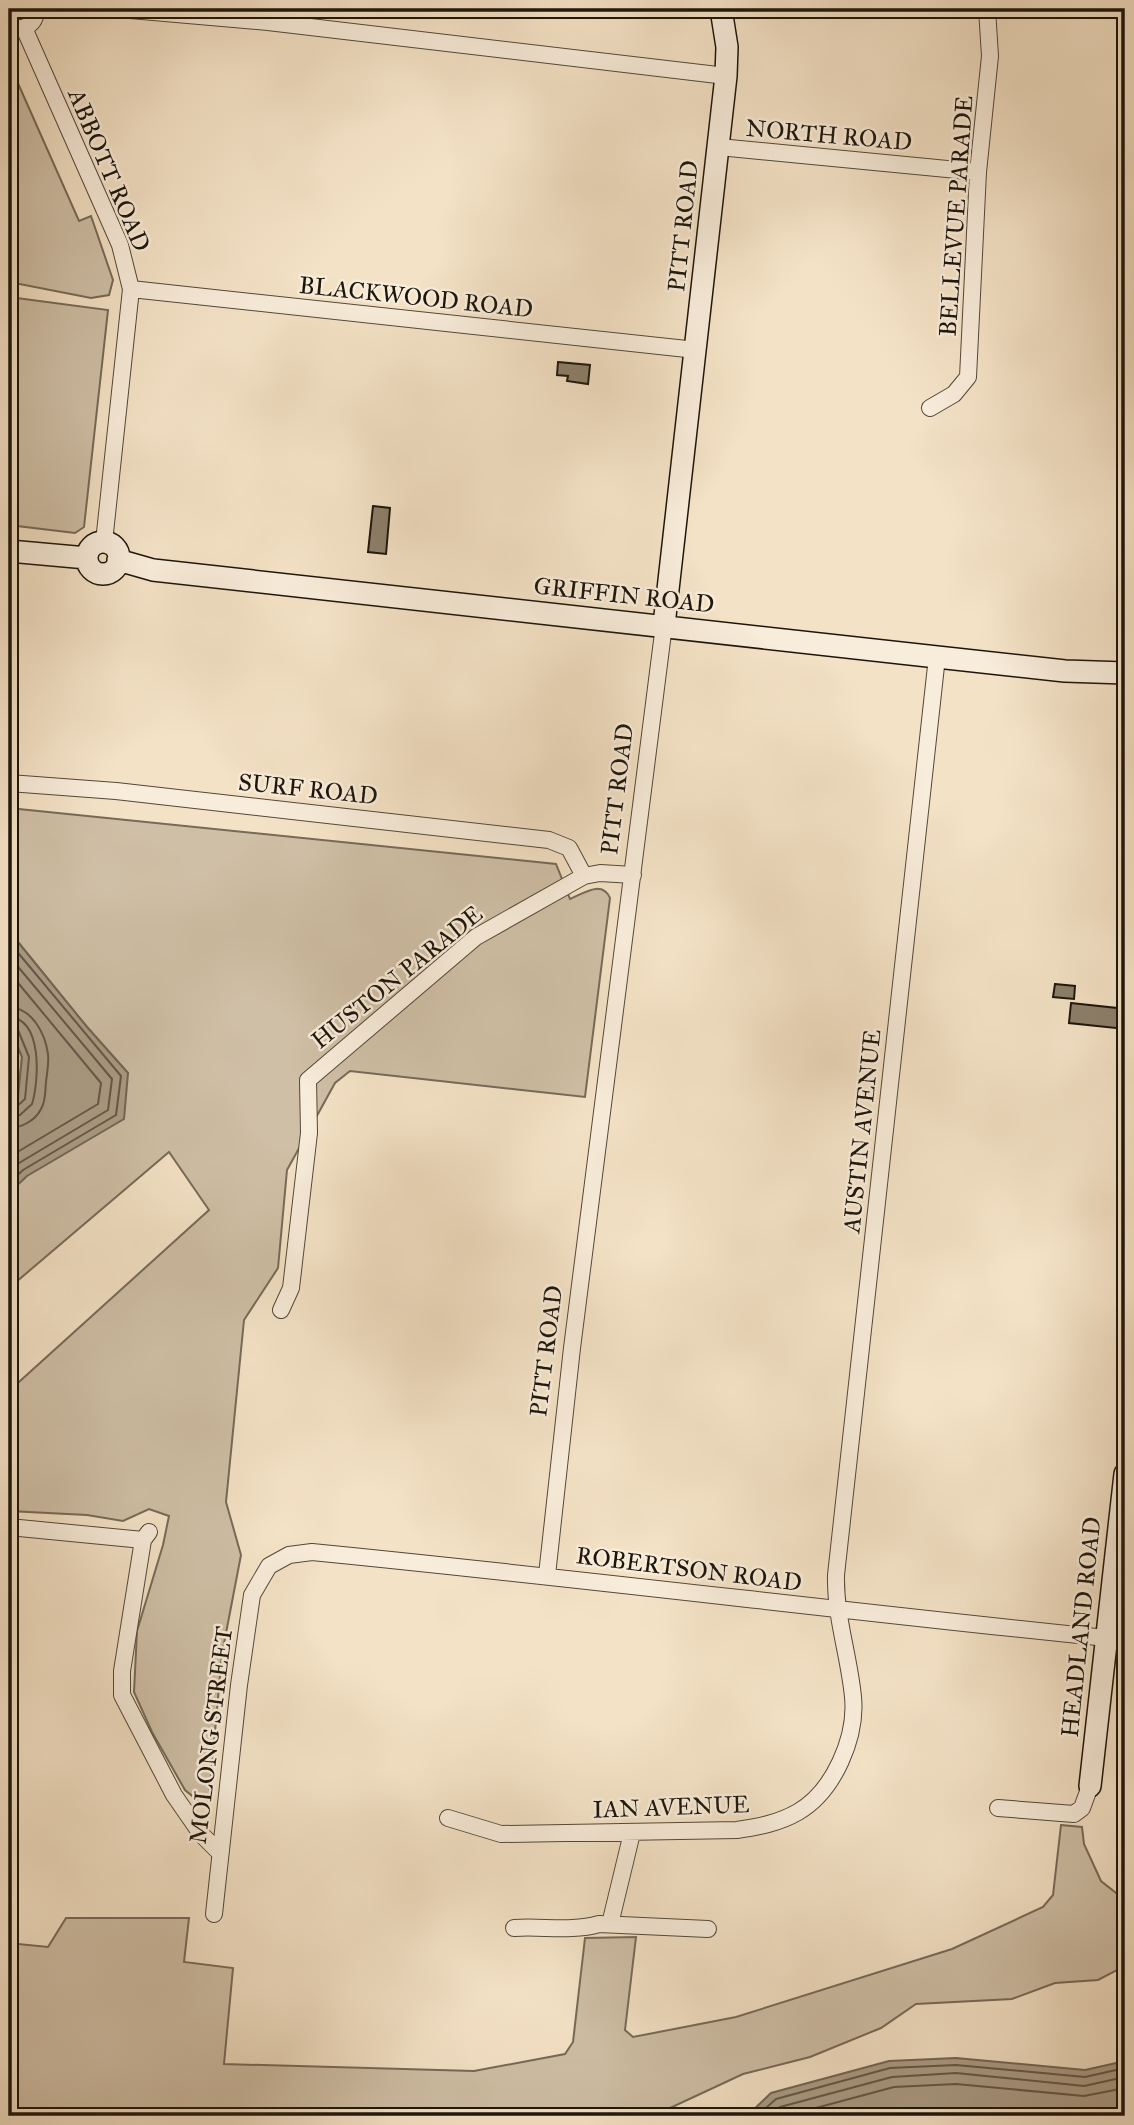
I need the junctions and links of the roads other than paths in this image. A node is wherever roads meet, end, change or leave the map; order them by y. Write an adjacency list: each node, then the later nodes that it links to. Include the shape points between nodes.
1 (36, 9): 6 (street, ABBOTT ROAD, via 33,21)
2 (119, 9): 5 (street)
3 (721, 9): 7 (main road, PITT ROAD)
4 (987, 9): 9 (street, BELLEVUE PARADE, via 990,56)
5 (268, 16): 7 (street)
6 (16, 27): 10 (street, ABBOTT ROAD, via 120,244)
7 (726, 76): 8 (main road, PITT ROAD)
8 (719, 147): 9 (street, NORTH ROAD); 11 (main road, PITT ROAD)
9 (978, 172): 12 (street, BELLEVUE PARADE, via 968,377 954,394)
10 (131, 289): 11 (street, BLACKWOOD ROAD); 13 (street, ABBOTT ROAD)
11 (696, 350): 17 (main road, PITT ROAD)
12 (930, 408)
13 (104, 542): 15 (main road, via 93,545); 16 (main road, via 117,550)
14 (9, 551): 15 (main road)
15 (87, 558): 16 (main road, via 99,573 114,569)
16 (118, 560): 17 (main road, GRIFFIN ROAD, via 153,570)
17 (664, 625): 18 (main road, GRIFFIN ROAD); 21 (street, PITT ROAD)
18 (937, 657): 19 (main road, GRIFFIN ROAD); 28 (street, AUSTIN AVENUE, via 835,1575)
19 (1125, 673)
20 (9, 783): 22 (street, SURF ROAD, via 549,840 569,848)
21 (633, 875): 22 (street, HUSTON PARADE); 27 (street, PITT ROAD)
22 (584, 876): 23 (street, HUSTON PARADE, via 454,953 308,1080 309,1133 293,1275)
23 (281, 1310)
24 (1125, 1474): 29 (main road, HEADLAND ROAD)
25 (9, 1527): 34 (street, via 146,1536 122,1671 122,1695 174,1795)
26 (269, 1566): 27 (street, ROBERTSON ROAD, via 289,1555 312,1552); 34 (street, MOLONG STREET, via 252,1595)
27 (547, 1575): 28 (street, ROBERTSON ROAD)
28 (837, 1610): 29 (street, ROBERTSON ROAD); 33 (street, IAN AVENUE, via 853,1719 840,1764 815,1797 801,1811 762,1826 717,1832)
29 (1106, 1638): 30 (main road, HEADLAND ROAD)
30 (1090, 1786): 31 (street, via 1082,1808 1074,1814)
31 (998, 1808)
32 (449, 1818): 33 (street, IAN AVENUE, via 501,1834)
33 (632, 1833): 36 (street)
34 (219, 1852): 35 (street, MOLONG STREET)
35 (214, 1914)
36 (610, 1924): 37 (street); 38 (street)
37 (514, 1928)
38 (708, 1929)

